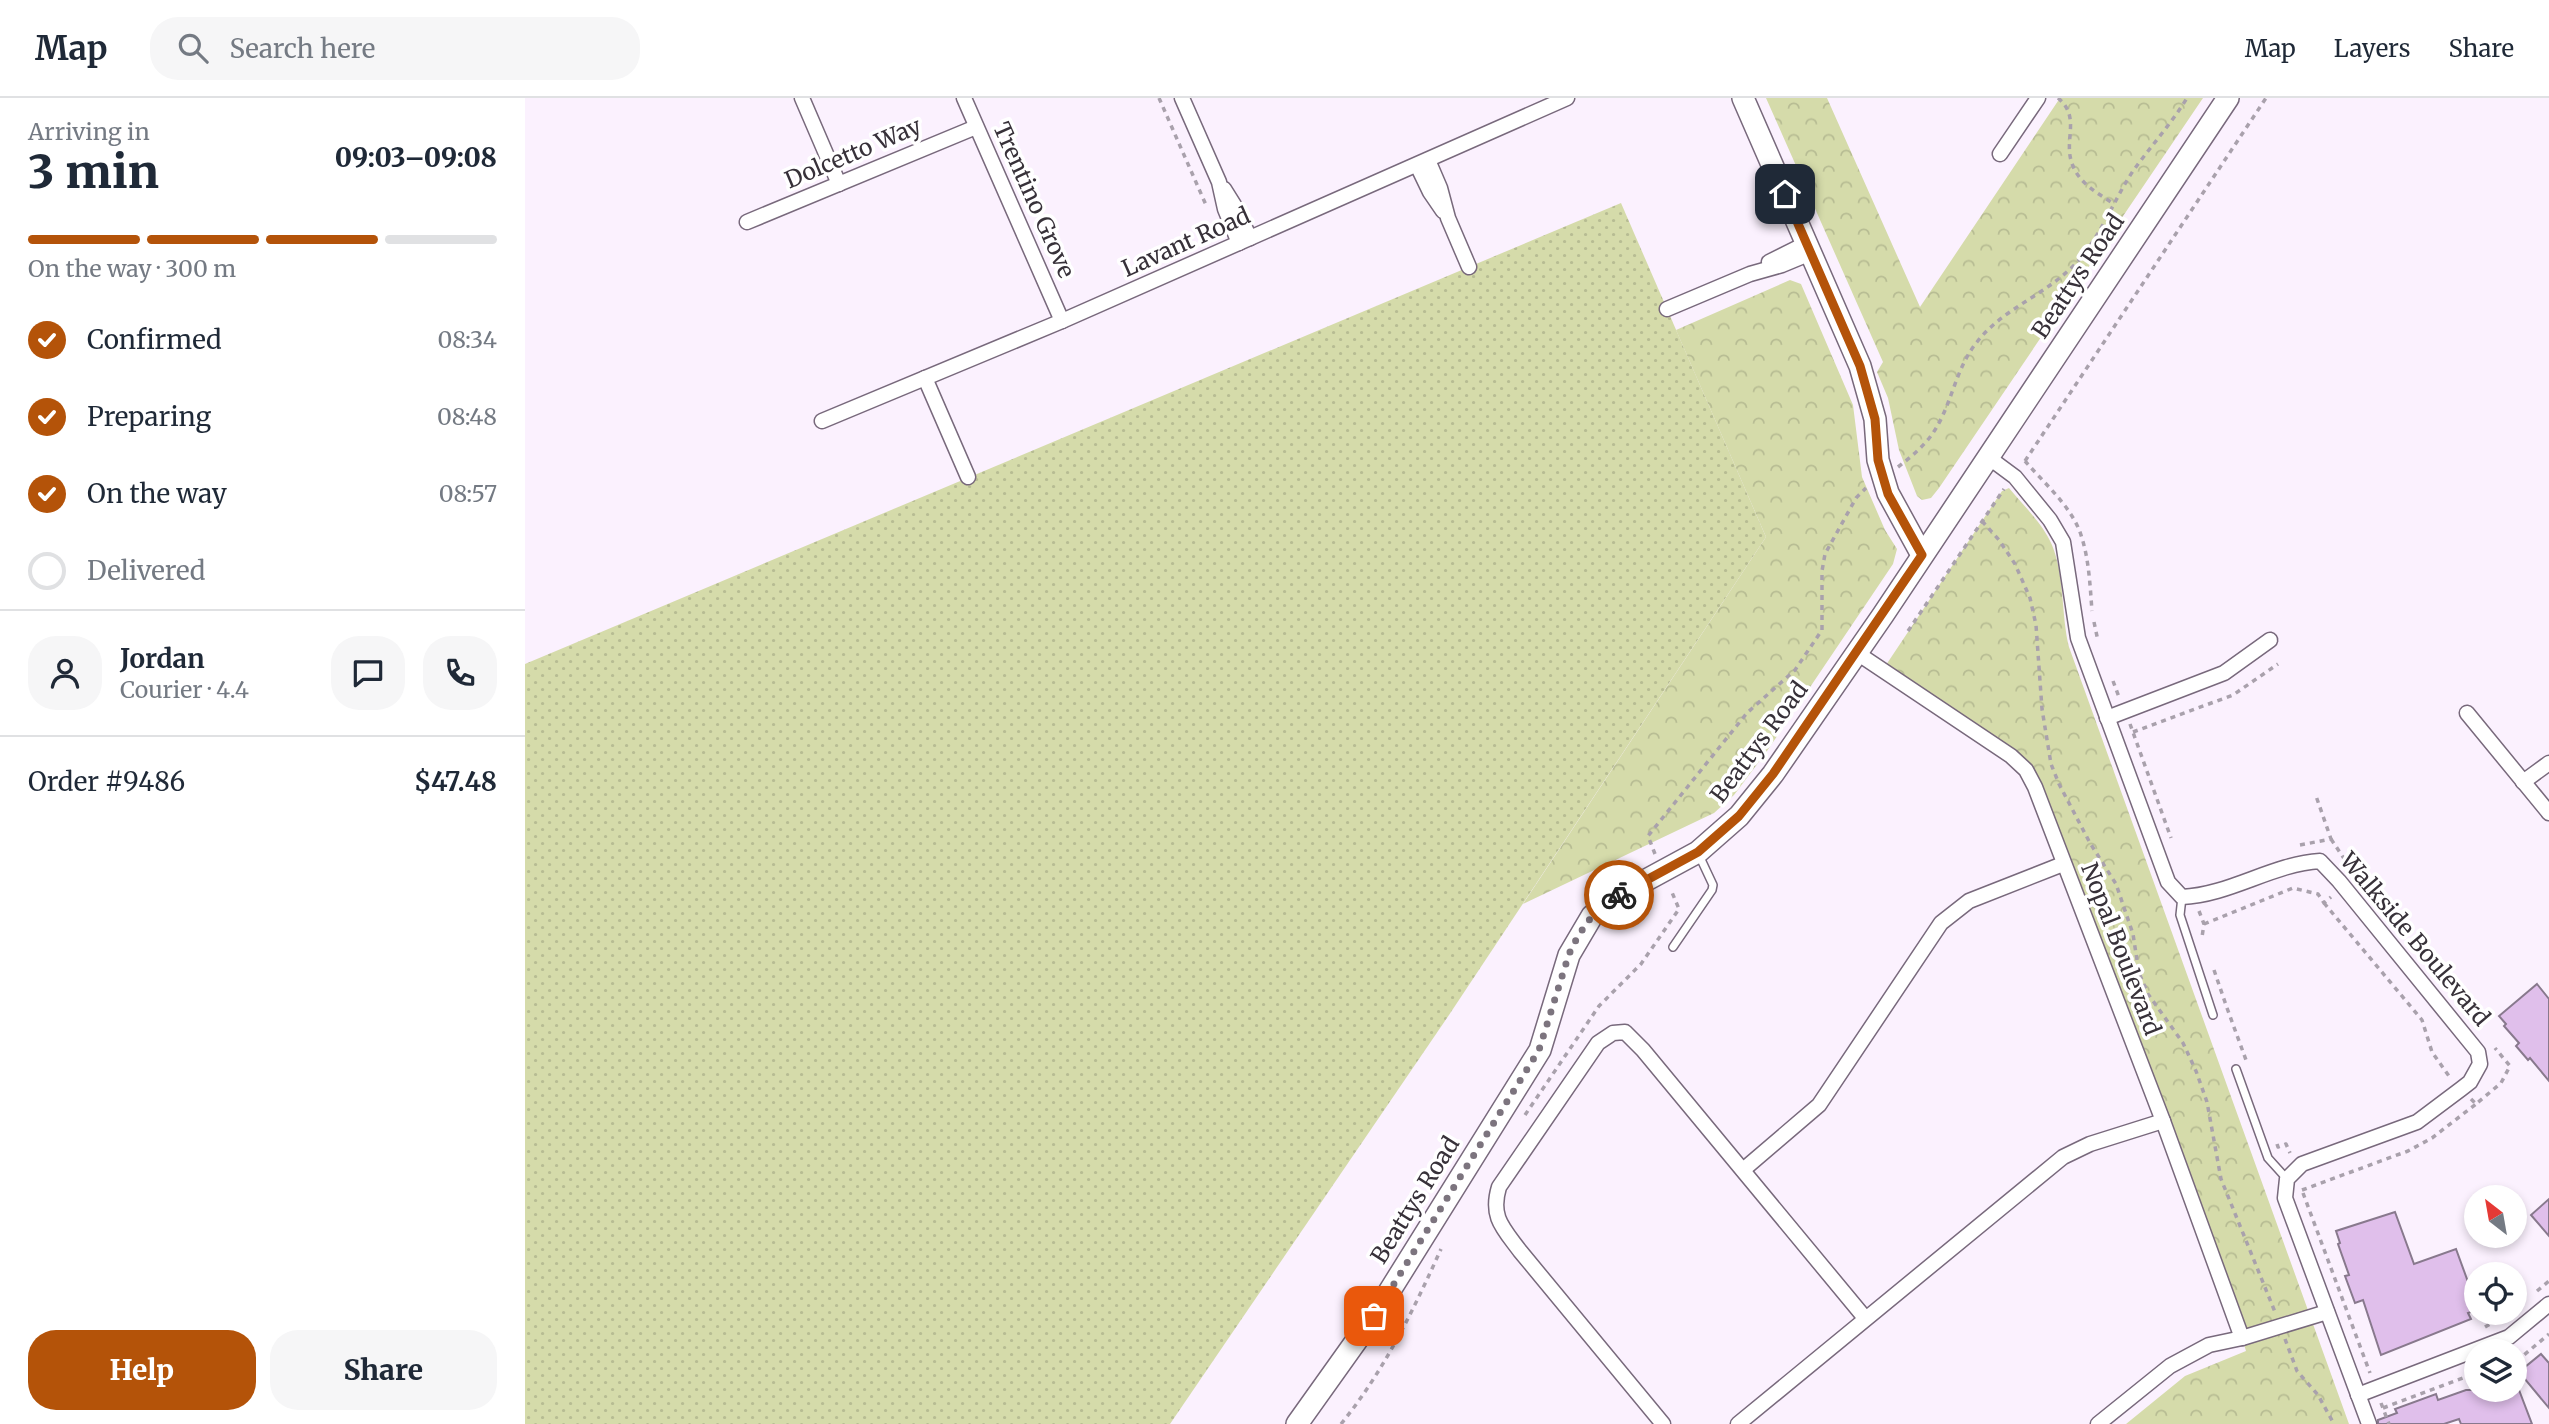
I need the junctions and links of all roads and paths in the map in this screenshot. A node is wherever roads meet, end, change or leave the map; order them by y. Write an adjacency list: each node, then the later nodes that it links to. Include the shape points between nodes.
1 (802, 98): 14 (street)
2 (964, 98): 11 (street, Trentino Grove)
3 (1182, 98): 17 (street, via 1234,205)
4 (1567, 98): 13 (street, Lavant Road)
5 (1743, 98): 18 (street)
6 (2038, 98): 12 (street)
7 (2058, 98): 15 (path, via 2071,115 2073,167 2091,188)
8 (2187, 98): 15 (path)
9 (2228, 98): 26 (street, Beattys Road)
10 (2266, 98): 27 (path)
11 (976, 127): 14 (street, Dolcetto Way); 22 (street, Trentino Grove)
12 (2000, 154)
13 (1423, 162): 17 (street, Lavant Road); 19 (street, via 1440,188)
14 (839, 184): 16 (street, Dolcetto Way)
15 (2114, 204): 20 (path, via 2085,253)
16 (747, 222)
17 (1245, 241): 22 (street, Lavant Road)
18 (1809, 248): 21 (street, via 1782,265); 23 (street)
19 (1469, 267)
20 (2069, 270)
21 (1667, 309)
22 (1062, 321): 24 (street, Lavant Road)
23 (1860, 366): 31 (street, via 1880,398 1889,461 1901,498 1914,517); 32 (street, via 1888,494)
24 (925, 378): 25 (street, Lavant Road); 28 (street)
25 (822, 421)
26 (1988, 457): 29 (street); 31 (street, Beattys Road)
27 (2025, 461): 29 (path); 35 (path, via 2080,533)
28 (968, 477)
29 (2015, 477): 30 (path); 41 (street, via 2063,542 2078,638)
30 (1982, 521): 33 (path); 72 (path, via 2015,564 2032,605 2051,764 2126,906 2148,995 2196,1070 2207,1102 2221,1179)
31 (1936, 535): 32 (street, Beattys Road)
32 (1922, 555): 36 (street, Beattys Road)
33 (1908, 631)
34 (2270, 640): 39 (street, via 2224,673)
35 (2100, 648)
36 (1857, 653): 50 (street, Beattys Road, via 1773,774 1739,816); 51 (street, Nopal Boulevard, via 2026,770)
37 (2278, 664): 42 (path, via 2233,695)
38 (2109, 672): 39 (path)
39 (2125, 711): 41 (street); 42 (path)
40 (2466, 713): 44 (street)
41 (2107, 718): 53 (street, via 2168,882)
42 (2133, 732): 49 (path)
43 (2549, 763): 44 (street)
44 (2523, 782): 46 (street)
45 (2316, 796): 47 (path)
46 (2549, 813)
47 (2331, 839): 48 (path); 52 (path, via 2357,877)
48 (2297, 846)
49 (2174, 847)
50 (1698, 852): 56 (lane, via 1713,890); 80 (street, Beattys Road, via 1615,897 1592,916 1569,954 1539,1050 1374,1316)
51 (2063, 864): 62 (street, Nopal Boulevard); 66 (street, via 1969,901 1941,923 1819,1105)
52 (2344, 887): 53 (street, Walkside Boulevard, via 2320,861 2299,862 2202,896); 54 (path, via 2325,903 2318,894 2293,888); 67 (street, Walkside Boulevard, via 2478,1052 2480,1064 2470,1082 2417,1122 2302,1164)
53 (2187, 897): 54 (path); 59 (lane, via 2180,915)
54 (2204, 924): 55 (path, via 2200,934)
55 (2205, 946)
56 (1673, 947)
57 (2209, 958): 58 (path)
58 (2227, 1008): 59 (path); 60 (path, via 2248,1064)
59 (2213, 1015)
60 (2236, 1069): 67 (lane, via 2268,1158)
61 (2476, 1104): 68 (path, via 2408,1152)
62 (2163, 1121): 71 (street, via 2063,1157); 74 (street, Nopal Boulevard)
63 (2274, 1135): 65 (path, via 2278,1147 2286,1144)
64 (2302, 1148): 65 (path)
65 (2290, 1153): 67 (path)
66 (1742, 1170): 71 (street); 81 (street, via 1643,1050 1625,1032 1613,1033 1598,1042 1499,1187 1494,1203 1501,1225)
67 (2291, 1175): 68 (path); 70 (street, via 2285,1198)
68 (2302, 1191): 77 (path)
69 (2549, 1304): 77 (street, via 2509,1337)
70 (2327, 1312): 72 (street); 78 (street)
71 (1865, 1318): 82 (street)
72 (2281, 1327): 74 (street); 84 (path, via 2297,1371)
73 (2549, 1334): 75 (path)
74 (2242, 1338): 83 (street, via 2209,1345 2170,1366)
75 (2527, 1352)
76 (2464, 1378): 79 (path)
77 (2375, 1389): 78 (street); 79 (path)
78 (2358, 1395): 85 (street)
79 (2383, 1408): 86 (path)
80 (1297, 1424)
81 (1663, 1424)
82 (1738, 1424)
83 (2098, 1424)
84 (2334, 1424)
85 (2369, 1424)
86 (2389, 1424)

